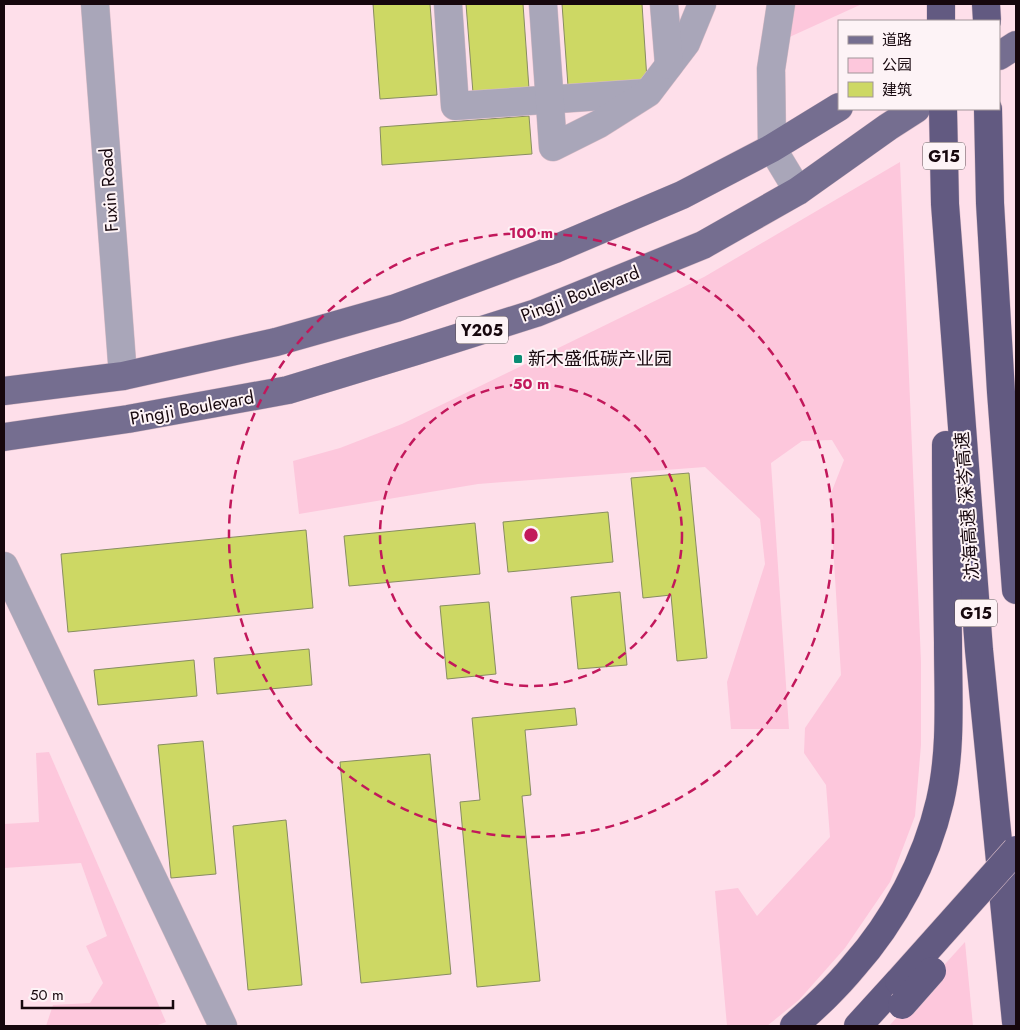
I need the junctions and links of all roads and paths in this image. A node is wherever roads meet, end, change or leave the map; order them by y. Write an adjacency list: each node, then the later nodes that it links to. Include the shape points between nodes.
1 (95, 4): 27 (street, Fuxin Road)
2 (448, 4): 19 (street, via 455,106)
3 (543, 4): 19 (street)
4 (664, 4): 16 (street)
5 (702, 4): 16 (street, via 686,43)
6 (769, 4): 17 (street)
7 (781, 4): 17 (street)
8 (941, 4): 11 (highway)
9 (986, 4): 13 (highway, bridge)
10 (1000, 4): 12 (main road)
11 (941, 20)
12 (975, 20)
13 (986, 20)
14 (1016, 45): 15 (main road)
15 (1000, 55)
16 (669, 65): 18 (street)
17 (771, 69): 24 (street)
18 (648, 93): 19 (street); 19 (street, via 599,124 552,147)
19 (549, 100)
20 (838, 108): 24 (main road)
21 (914, 110): 25 (main road, Pingji Boulevard / Y205)
22 (943, 110): 26 (highway, 沈海高速 深岑高速 / G15)
23 (988, 110): 31 (highway, G15, via 1001,392)
24 (772, 148): 25 (street); 27 (main road, via 664,203 555,249 396,308 276,342)
25 (798, 191): 29 (main road, Pingji Boulevard / Y205, via 702,245 536,313 416,351 288,390)
26 (945, 204): 35 (highway, 沈海高速 深岑高速 / G15, via 979,650); 37 (highway, via 949,715 946,768 940,801 915,871 877,938 826,997)
27 (123, 376): 28 (main road)
28 (4, 392)
29 (4, 437)
30 (4, 566): 36 (street)
31 (1016, 590)
32 (1016, 850): 34 (highway, bridge)
33 (1016, 878): 34 (highway, bridge)
34 (900, 993): 38 (highway); 39 (highway)
35 (1016, 1022)
36 (223, 1026)
37 (794, 1026)
38 (858, 1026)
39 (882, 1026)

